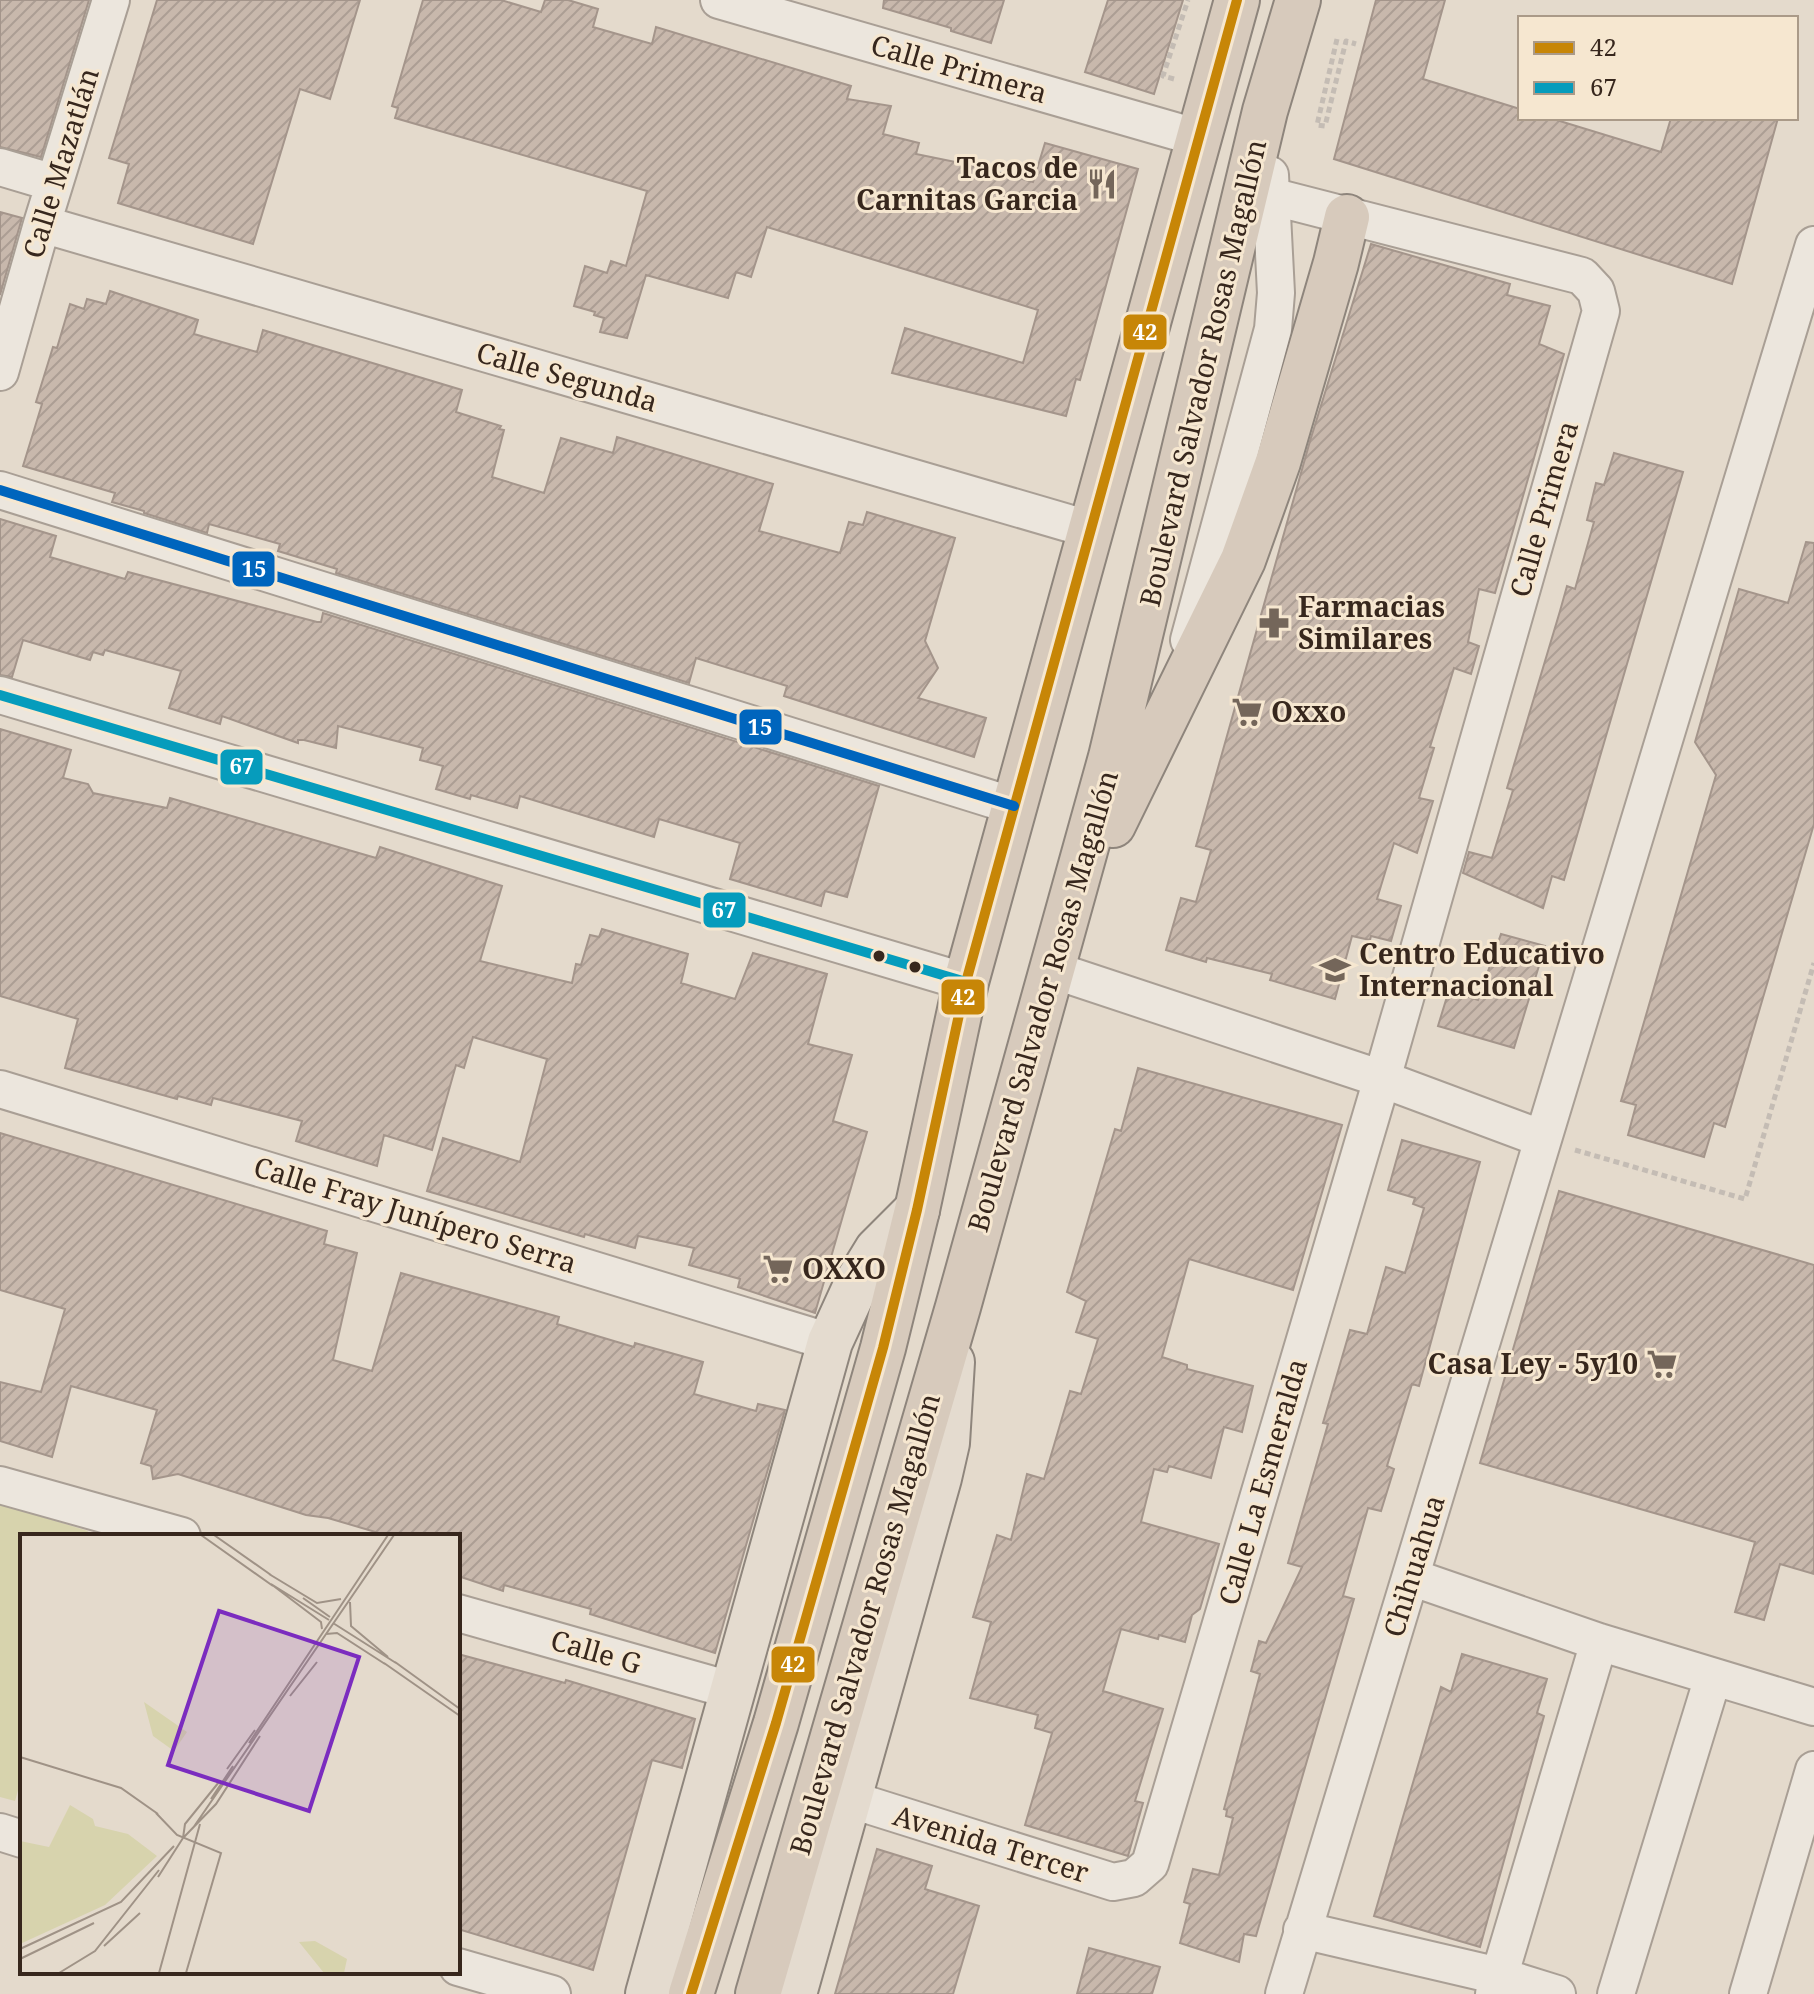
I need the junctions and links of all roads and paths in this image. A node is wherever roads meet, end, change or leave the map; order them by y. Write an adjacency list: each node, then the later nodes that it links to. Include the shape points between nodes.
1 (111, 0): 9 (street, Calle Mazatlán)
2 (719, 0): 7 (street, Calle Primera)
3 (1237, 0): 7 (highway, Boulevard Salvador Rosas Magallón)
4 (1298, 0): 10 (highway, Boulevard Salvador Rosas Magallón, via 1265,111)
5 (1337, 39): 6 (path, via 1317,125 1325,126 1346,41)
6 (1356, 44)
7 (1199, 138): 17 (highway, Boulevard Salvador Rosas Magallón)
8 (0, 167): 9 (street)
9 (54, 183): 12 (street, Calle Mazatlán)
10 (1260, 193): 11 (street, Calle Primera); 19 (street, via 1276,293 1273,329); 21 (highway, Boulevard Salvador Rosas Magallón)
11 (1347, 217): 19 (highway, via 1283,447 1251,539); 25 (street, Calle Primera, via 1582,276 1596,291 1601,311)
12 (42, 224): 14 (street, Calle Mazatlán); 17 (street, Calle Segunda)
13 (1814, 245): 27 (street, Chihuahua)
14 (13, 279): 15 (street, Calle Mazatlán)
15 (2, 360)
16 (0, 490): 20 (street)
17 (1092, 530): 20 (highway, Boulevard Salvador Rosas Magallón)
18 (0, 695): 24 (street)
19 (1169, 711): 21 (highway)
20 (1014, 806): 24 (highway, Boulevard Salvador Rosas Magallón)
21 (1063, 928): 23 (highway, Boulevard Salvador Rosas Magallón)
22 (1814, 963): 27 (path, via 1745,1199)
23 (1050, 969): 25 (street); 29 (highway, Boulevard Salvador Rosas Magallón)
24 (966, 982): 28 (highway, Boulevard Salvador Rosas Magallón)
25 (1382, 1079): 27 (street); 43 (street, Calle La Esmeralda, via 1150,1864)
26 (0, 1089): 30 (street, Calle Fray Junípero Serra)
27 (1543, 1139): 33 (street, Chihuahua)
28 (917, 1210): 30 (main road, via 877,1250); 49 (highway, Boulevard Salvador Rosas Magallón, via 776,1723)
29 (958, 1307): 40 (main road, via 942,1466); 50 (highway, Boulevard Salvador Rosas Magallón)
30 (830, 1342): 37 (main road)
31 (0, 1485): 32 (street)
32 (175, 1534)
33 (1411, 1577): 35 (street); 44 (street, Chihuahua)
34 (460, 1614): 37 (street, Calle G)
35 (1599, 1642): 36 (street); 46 (street)
36 (1713, 1677): 38 (street); 54 (street)
37 (734, 1691): 48 (main road)
38 (1814, 1707)
39 (1814, 1770): 55 (street)
40 (849, 1799): 43 (street, Avenida Tercer, via 1113,1882); 51 (main road)
41 (0, 1832): 42 (street)
42 (20, 1838)
43 (1134, 1878)
44 (1302, 1930): 46 (street); 52 (street, Chihuahua)
45 (460, 1968): 47 (street)
46 (1497, 1985): 53 (street)
47 (552, 1994)
48 (648, 1994)
49 (691, 1994)
50 (758, 1994)
51 (794, 1994)
52 (1284, 1994)
53 (1557, 1994)
54 (1616, 1994)
55 (1748, 1994)

